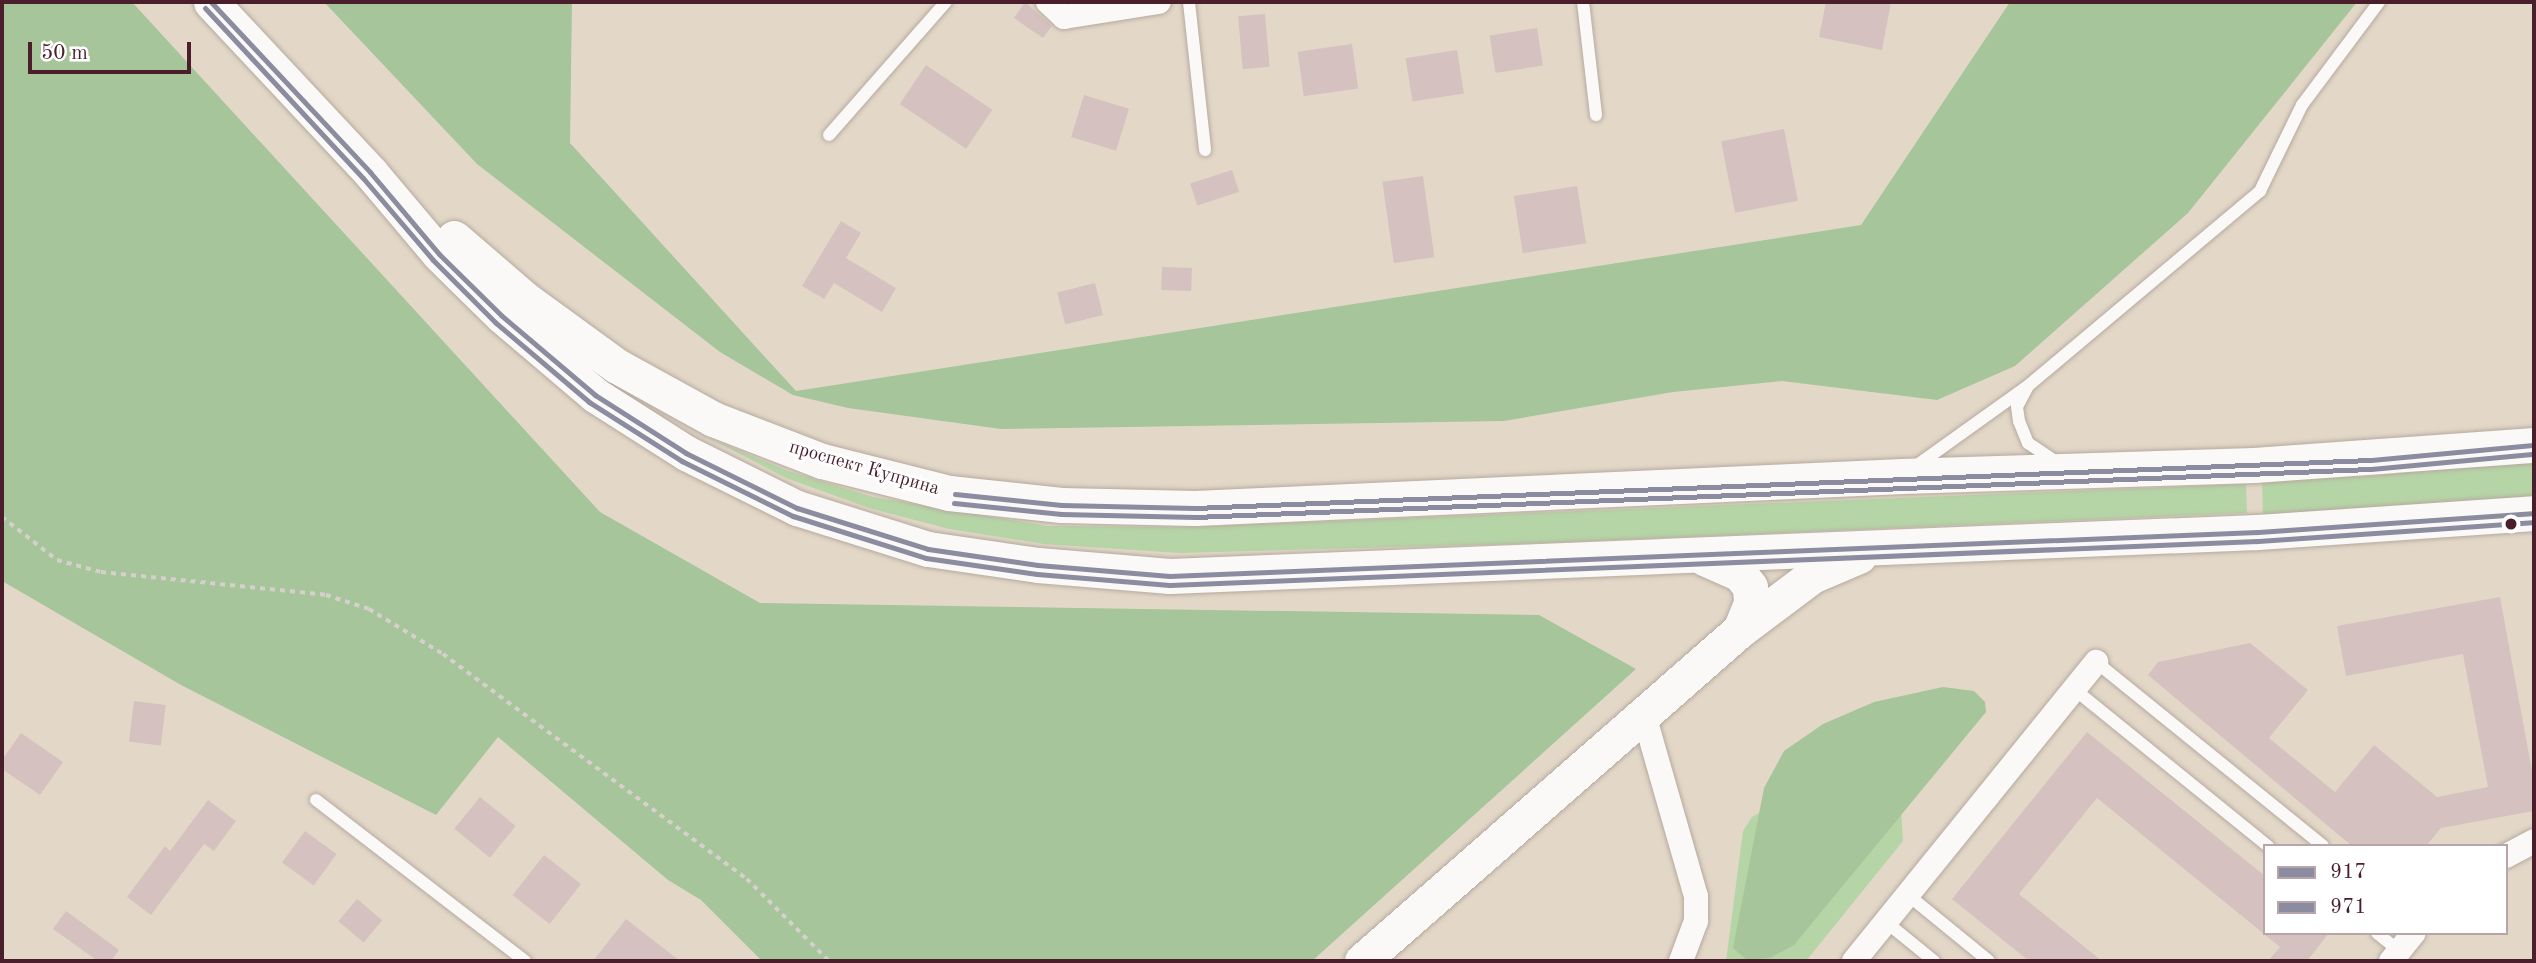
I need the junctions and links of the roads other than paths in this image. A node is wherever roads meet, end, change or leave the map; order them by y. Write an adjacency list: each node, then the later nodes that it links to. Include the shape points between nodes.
1 (211, 2): 11 (main road, проспект Куприна)
2 (946, 2): 9 (lane)
3 (1048, 2): 4 (street, via 1064,17)
4 (1159, 2)
5 (1189, 2): 10 (lane)
6 (1583, 2): 8 (lane)
7 (2379, 2): 12 (lane, via 2302,105 2260,191)
8 (1596, 115)
9 (829, 135)
10 (1205, 150)
11 (370, 172): 15 (main road, проспект Куприна, via 526,300 629,373 713,419 810,457 949,493 1061,505 1195,508); 18 (main road, проспект Куприна, via 493,307 595,395 686,453 797,508 928,549 1038,565 1170,576)
12 (2029, 385): 14 (lane, via 2017,407 2028,443 2059,464); 15 (lane)
13 (2534, 445): 14 (main road, проспект Куприна, via 2371,460)
14 (2095, 470): 15 (main road, проспект Куприна)
15 (1902, 476)
16 (2534, 513): 17 (main road, проспект Куприна, via 2257,532)
17 (1904, 544): 18 (main road, проспект Куприна); 19 (main road, via 1852,558 1812,576)
18 (1701, 556): 19 (main road, via 1724,563 1750,587 1751,603)
19 (1741, 630): 22 (main road)
20 (2096, 662): 21 (street); 26 (lane)
21 (2074, 689): 25 (lane); 28 (street)
22 (1644, 715): 33 (main road); 34 (street, via 1696,896 1696,921)
23 (316, 800): 32 (lane)
24 (2534, 841): 27 (street)
25 (2266, 844)
26 (2321, 844)
27 (2508, 855)
28 (1908, 895): 29 (street); 37 (lane)
29 (1886, 922): 35 (street); 36 (lane)
30 (2379, 935): 31 (lane)
31 (2401, 949)
32 (525, 961)
33 (1362, 961)
34 (1681, 961)
35 (1854, 961)
36 (1934, 961)
37 (1989, 961)

